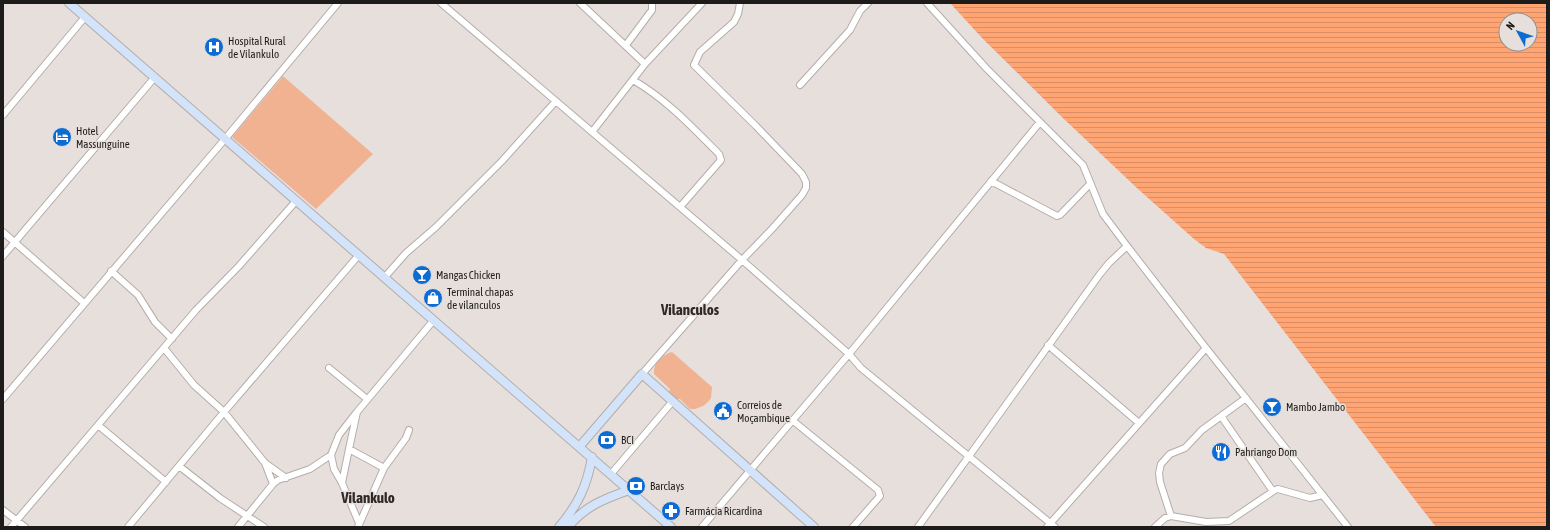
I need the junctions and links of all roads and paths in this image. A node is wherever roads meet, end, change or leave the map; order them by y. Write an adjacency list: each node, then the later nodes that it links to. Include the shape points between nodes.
1 (69, 3): 10 (main road)
2 (338, 3): 20 (street)
3 (441, 3): 16 (street)
4 (580, 3): 11 (street)
5 (652, 3): 11 (street, via 652,10)
6 (702, 3): 12 (street)
7 (740, 3): 30 (street, via 734,22 700,52 694,66 756,126 802,174 806,182 802,195)
8 (868, 3): 15 (street, via 860,11 850,30)
9 (928, 3): 18 (street, via 957,37)
10 (85, 17): 13 (main road); 17 (street)
11 (626, 45): 12 (street)
12 (645, 64): 14 (street)
13 (155, 77): 20 (main road); 26 (street)
14 (633, 80): 19 (street); 24 (street, via 663,100 721,157)
15 (800, 85)
16 (556, 101): 19 (street); 32 (street, via 502,161 406,253)
17 (3, 115)
18 (1040, 122): 21 (street); 22 (street, via 1083,166)
19 (592, 132): 24 (street)
20 (225, 139): 23 (main road); 31 (street)
21 (991, 181): 22 (street, via 1057,216); 39 (street)
22 (1090, 184): 27 (street, via 1104,214)
23 (296, 200): 29 (main road); 35 (street, via 240,266)
24 (680, 207): 30 (street)
25 (3, 232): 26 (street)
26 (15, 242): 28 (street); 33 (street)
27 (1127, 246): 36 (street, via 1100,274); 38 (street)
28 (3, 256)
29 (358, 256): 32 (main road); 46 (street)
30 (742, 260): 39 (street); 41 (street)
31 (111, 271): 33 (street); 35 (street, via 138,295 155,322)
32 (384, 278): 34 (main road)
33 (84, 303): 43 (street)
34 (433, 321): 44 (street); 53 (main road)
35 (172, 339): 37 (street)
36 (1048, 345): 50 (street); 57 (street)
37 (164, 348): 46 (street, via 194,385); 51 (street)
38 (1206, 348): 42 (street); 50 (street)
39 (849, 354): 49 (street); 57 (street, via 861,368)
40 (329, 368): 44 (street)
41 (642, 374): 45 (main road); 53 (main road)
42 (1246, 398): 48 (street); 69 (street)
43 (3, 399)
44 (367, 399): 47 (street)
45 (672, 402): 61 (main road); 62 (street)
46 (224, 412): 58 (street); 59 (street)
47 (357, 412): 54 (street); 55 (street, via 339,435)
48 (1221, 416): 68 (street); 72 (street, via 1202,430 1185,448 1170,454 1161,464 1160,482)
49 (792, 420): 61 (street); 87 (street, via 880,493)
50 (1139, 423): 77 (street)
51 (98, 426): 64 (street); 73 (street)
52 (409, 430): 60 (street)
53 (580, 446): 56 (main road)
54 (349, 449): 60 (street); 65 (street)
55 (331, 455): 63 (street, via 310,469); 65 (street, via 334,469)
56 (592, 457): 62 (main road); 83 (main road, via 582,495)
57 (970, 457): 77 (street); 88 (street)
58 (265, 464): 63 (street); 66 (street)
59 (179, 466): 64 (street); 71 (street)
60 (384, 468): 75 (street)
61 (750, 470): 76 (main road); 86 (street)
62 (611, 474): 67 (main road)
63 (286, 478): 66 (street)
64 (166, 482): 80 (street)
65 (342, 483): 75 (street)
66 (273, 484): 71 (street)
67 (629, 490): 84 (main road, via 591,506); 85 (main road)
68 (1272, 490): 69 (street, via 1278,489 1310,498); 74 (street, via 1232,520)
69 (1323, 495): 90 (street)
70 (3, 510): 73 (street)
71 (247, 516): 81 (street); 82 (street)
72 (1171, 516): 74 (street); 89 (street, via 1164,518)
73 (17, 521): 78 (street); 79 (street)
74 (1206, 524)
75 (358, 525)
76 (812, 526)
77 (1051, 526)
78 (12, 527)
79 (24, 527)
80 (128, 527)
81 (238, 527)
82 (264, 527)
83 (559, 527)
84 (568, 527)
85 (671, 527)
86 (702, 527)
87 (853, 527)
88 (918, 527)
89 (1154, 527)
90 (1348, 527)

